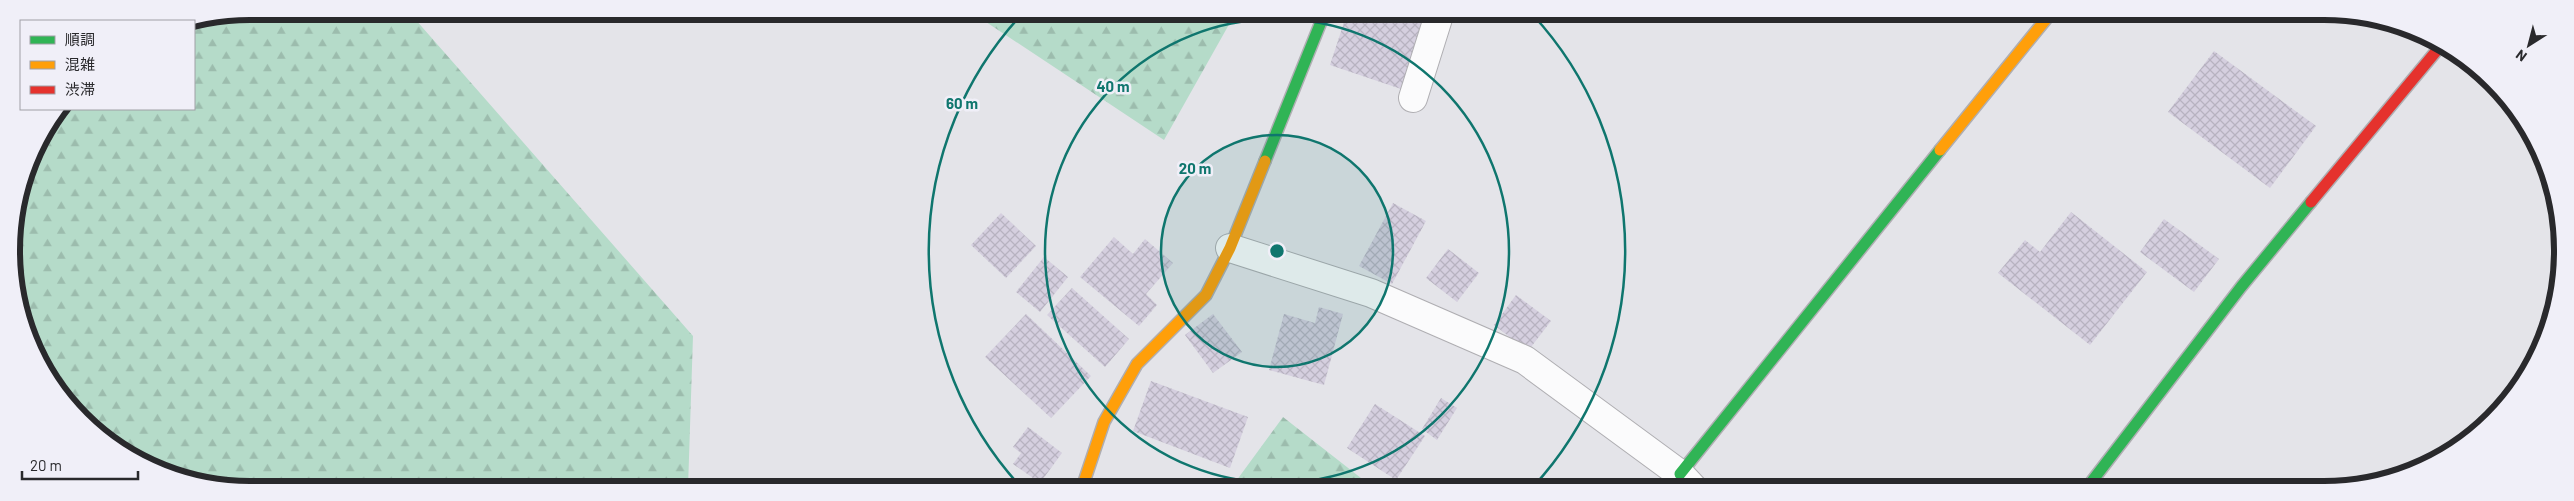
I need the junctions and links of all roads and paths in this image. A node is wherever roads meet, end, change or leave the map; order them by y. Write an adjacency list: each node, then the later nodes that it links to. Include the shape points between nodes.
1 (1322, 20): 6 (street)
2 (1437, 20): 5 (street)
3 (2046, 20): 8 (street)
4 (2437, 50): 9 (street, via 2241,286)
5 (1413, 98)
6 (1230, 248): 7 (street, via 1206,295 1137,364 1104,422); 8 (street, via 1371,293 1525,360)
7 (1084, 481)
8 (1687, 481)
9 (2092, 481)

